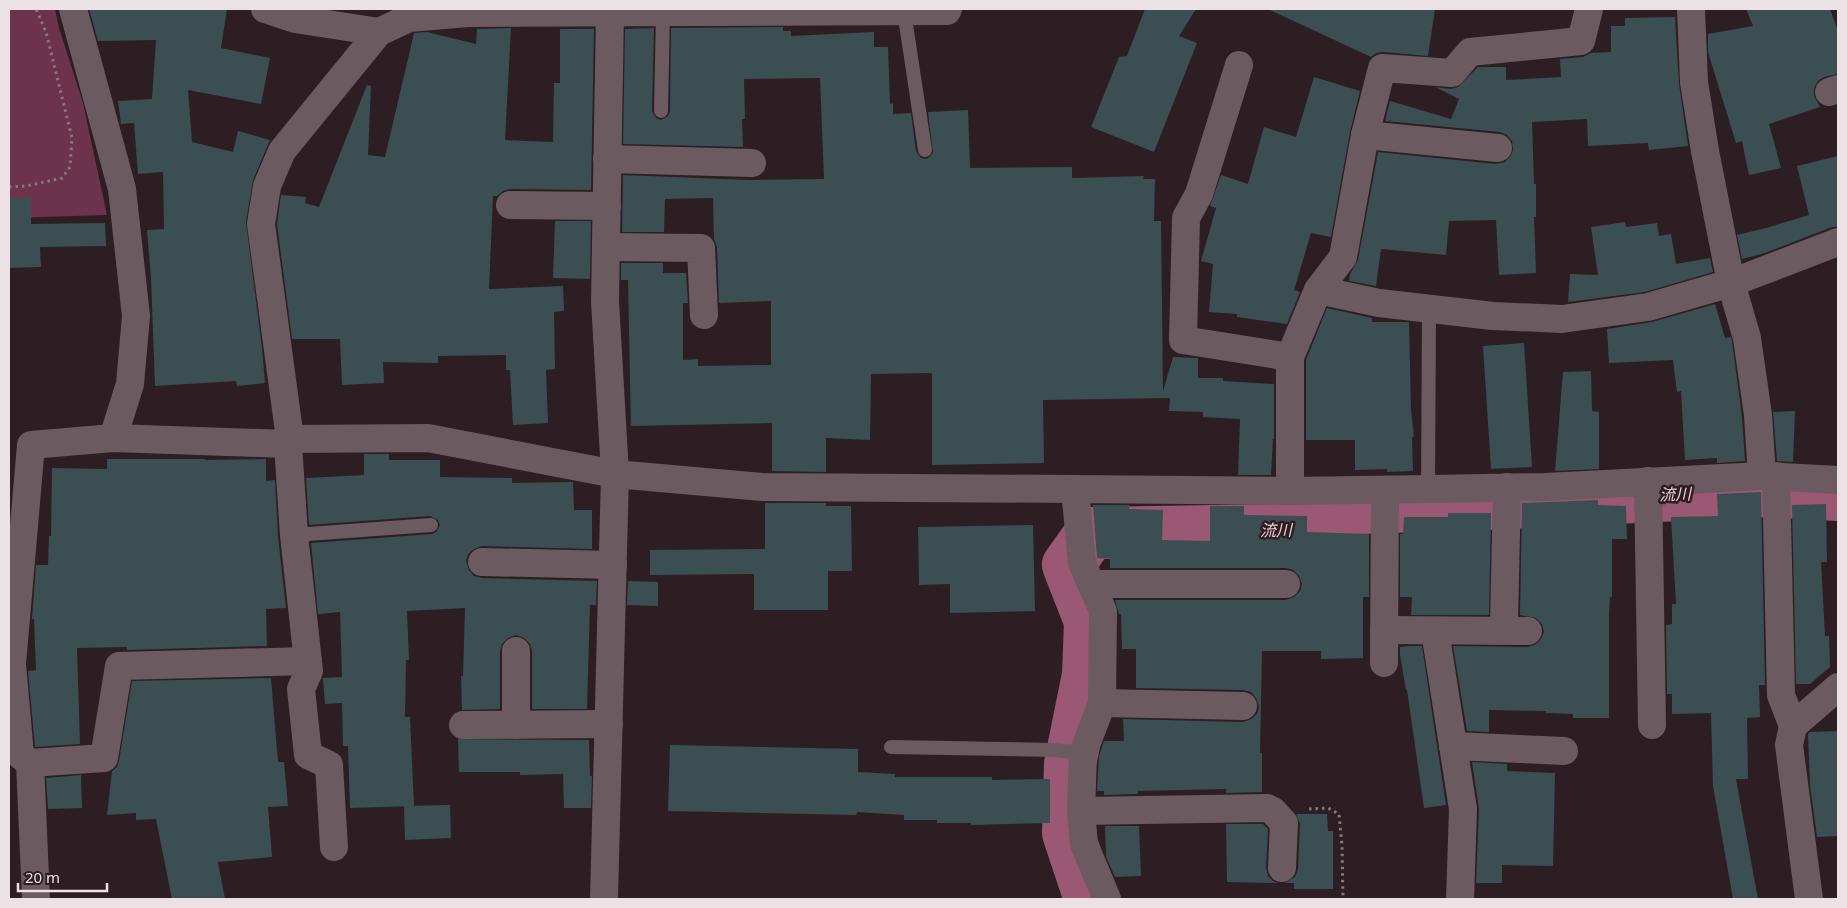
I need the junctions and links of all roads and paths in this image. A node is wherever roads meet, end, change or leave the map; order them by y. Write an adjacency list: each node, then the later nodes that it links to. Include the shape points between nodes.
1 (36, 9): 20 (path, via 46,32 72,138 70,168 62,178)
2 (74, 9): 30 (street, via 122,189 136,316 130,384)
3 (265, 9): 12 (street, via 295,19)
4 (948, 9): 9 (street)
5 (1589, 9): 15 (street, via 1581,41 1470,52 1452,73 1382,68)
6 (1691, 9): 25 (street, via 1694,82)
7 (857, 10): 9 (street); 10 (street)
8 (467, 11): 11 (street); 12 (street, via 408,18)
9 (904, 11): 17 (lane)
10 (663, 12): 11 (street); 14 (lane)
11 (610, 13): 18 (street)
12 (379, 32): 31 (street, via 282,151 266,186 261,224)
13 (1239, 65): 29 (street, via 1199,194 1186,218 1183,340)
14 (661, 111)
15 (1364, 135): 16 (street); 26 (street, via 1343,256)
16 (1498, 148)
17 (925, 150)
18 (607, 158): 19 (street); 22 (street)
19 (752, 163)
20 (9, 187)
21 (510, 205): 22 (street)
22 (607, 206): 24 (street)
23 (1838, 242): 25 (street)
24 (606, 247): 28 (street, via 701,248); 33 (street, via 605,301)
25 (1731, 283): 27 (street, via 1648,307 1562,319); 34 (street, via 1747,338)
26 (1318, 290): 27 (street, via 1379,304); 29 (street)
27 (1429, 309): 38 (lane)
28 (704, 315)
29 (1290, 357): 39 (street)
30 (113, 438): 31 (street); 32 (street)
31 (289, 441): 33 (street, via 428,438); 43 (street)
32 (20, 445): 65 (street, via 12,664)
33 (615, 474): 37 (street, via 762,487); 45 (street)
34 (1771, 478): 35 (street); 36 (street); 60 (street, via 1777,515 1781,695)
35 (1838, 480)
36 (1648, 484): 41 (street); 59 (street)
37 (1075, 488): 39 (street); 46 (street)
38 (1428, 489): 40 (street); 41 (street)
39 (1290, 491): 40 (street)
40 (1385, 491): 48 (street)
41 (1507, 498): 49 (street, via 1516,627)
42 (431, 525): 43 (lane)
43 (294, 536): 51 (street)
44 (482, 562): 45 (street)
45 (613, 565): 56 (street)
46 (1086, 574): 47 (street); 54 (street, via 1103,611)
47 (1286, 584)
48 (1384, 630): 49 (street); 52 (street)
49 (1435, 631): 61 (street)
50 (516, 651): 58 (street)
51 (308, 661): 65 (street, via 119,666 104,758); 68 (street, via 309,671 301,688 308,755 329,765)
52 (1384, 663)
53 (1838, 687): 60 (street)
54 (1102, 703): 55 (street); 64 (street)
55 (1243, 706)
56 (609, 724): 58 (street); 71 (street)
57 (463, 725): 58 (street)
58 (516, 725)
59 (1652, 725)
60 (1793, 726): 75 (street, via 1789,745)
61 (1453, 746): 63 (street); 74 (street, via 1463,809)
62 (891, 747): 64 (lane)
63 (1564, 751)
64 (1083, 753): 66 (street)
65 (19, 757): 70 (street)
66 (1081, 811): 67 (street, via 1267,808); 72 (street, via 1084,844)
67 (1273, 811): 69 (street, via 1284,823); 73 (path, via 1328,808 1339,814)
68 (334, 847)
69 (1282, 868)
70 (36, 899)
71 (604, 899)
72 (1107, 899)
73 (1343, 899)
74 (1460, 899)
75 (1810, 899)

